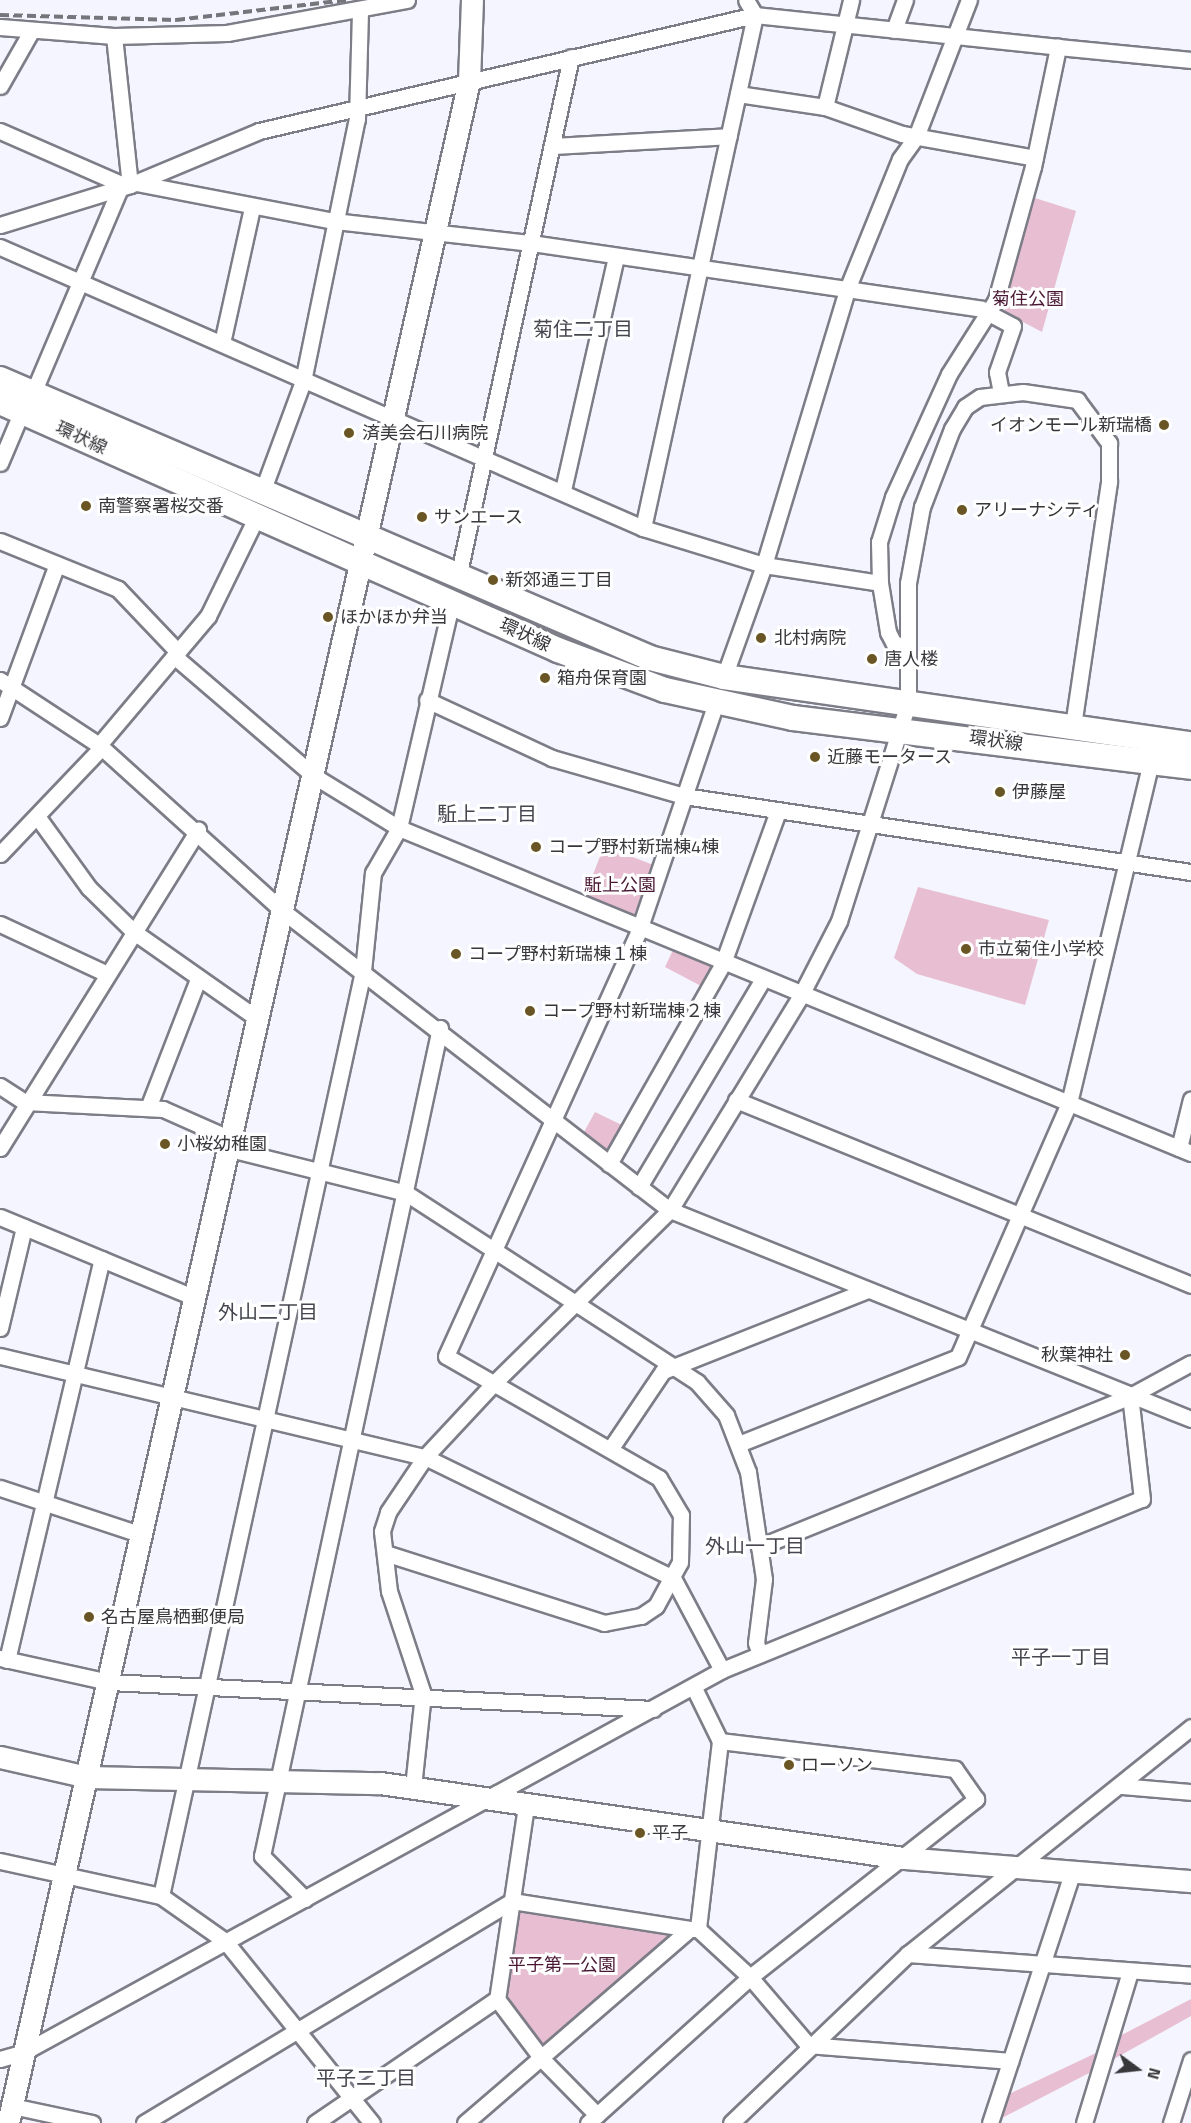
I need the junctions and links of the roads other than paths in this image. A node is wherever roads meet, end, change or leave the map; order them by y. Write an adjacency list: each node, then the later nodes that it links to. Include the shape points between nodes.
1 (407, 0): 7 (street)
2 (472, 0): 18 (street)
3 (746, 0): 8 (street)
4 (851, 0): 9 (street)
5 (905, 0): 12 (street)
6 (969, 0): 14 (street)
7 (360, 12): 13 (street, via 227,33); 21 (street)
8 (755, 15): 9 (street); 16 (street); 20 (street)
9 (844, 24): 12 (street); 22 (street)
10 (0, 27): 11 (street)
11 (32, 30): 13 (street); 19 (street)
12 (894, 30): 14 (street)
13 (114, 36): 28 (street)
14 (955, 36): 15 (street); 25 (street)
15 (1058, 47): 17 (street); 27 (street)
16 (571, 57): 18 (street); 26 (street)
17 (1191, 60)
18 (470, 81): 21 (street); 32 (street)
19 (0, 86)
20 (738, 94): 22 (street); 24 (street)
21 (357, 107): 28 (street, via 259,131); 30 (street)
22 (825, 107): 25 (street)
23 (0, 131): 28 (street)
24 (729, 136): 26 (street); 36 (street)
25 (916, 137): 27 (street); 38 (street, via 900,159)
26 (552, 146): 33 (street)
27 (1035, 158): 39 (street)
28 (128, 185): 29 (street); 31 (street); 37 (street)
29 (252, 208): 30 (street); 40 (street)
30 (334, 221): 32 (street); 42 (street)
31 (0, 225)
32 (435, 234): 33 (street); 45 (street)
33 (531, 243): 35 (street); 46 (street)
34 (0, 247): 37 (street)
35 (616, 257): 36 (street); 48 (street)
36 (700, 268): 38 (street); 51 (street)
37 (80, 283): 40 (street); 44 (street)
38 (848, 287): 39 (street); 55 (street)
39 (990, 312): 43 (street, via 1013,326 997,372); 57 (street, via 949,374 889,507 879,542)
40 (222, 343): 42 (street)
41 (0, 379): 44 (main road, 環状線)
42 (303, 381): 45 (street); 49 (street)
43 (1001, 392): 59 (street, via 964,407 933,471 911,558); 67 (street, via 1077,400 1109,443 1109,482)
44 (18, 402): 47 (street); 49 (main road, 環状線); 50 (main road, 環状線)
45 (394, 421): 46 (street); 53 (street)
46 (484, 458): 48 (street); 56 (street)
47 (0, 463)
48 (563, 490): 51 (street)
49 (262, 492): 53 (main road, 環状線)
50 (256, 518): 53 (main road, 環状線); 60 (street, via 222,595)
51 (644, 528): 55 (street)
52 (0, 541): 54 (street)
53 (365, 550): 56 (main road, 環状線); 58 (main road, 環状線); 73 (street)
54 (57, 564): 60 (street, via 118,589); 62 (street)
55 (764, 565): 57 (street); 61 (street)
56 (458, 577): 61 (main road, 環状線, via 610,645)
57 (880, 583): 59 (street, via 888,632 894,644)
58 (452, 601): 63 (street); 64 (main road, 環状線, via 613,672)
59 (906, 646): 65 (street)
60 (176, 654): 70 (street); 73 (street)
61 (724, 677): 65 (main road, 環状線)
62 (6, 683): 66 (street); 70 (street)
63 (427, 700): 74 (street, via 552,758); 78 (street)
64 (716, 702): 68 (main road, 環状線, via 793,718); 74 (street)
65 (908, 704): 67 (main road, 環状線); 68 (street)
66 (0, 718)
67 (1073, 727): 69 (main road, 環状線)
68 (897, 728): 71 (main road, 環状線); 77 (street)
69 (1191, 744)
70 (100, 746): 76 (street); 79 (street)
71 (1151, 762): 72 (main road, 環状線); 81 (street)
72 (1191, 767)
73 (315, 776): 78 (street); 83 (street)
74 (684, 796): 75 (street); 85 (street)
75 (778, 811): 77 (street); 87 (street)
76 (39, 819): 80 (street); 86 (street, via 89,888)
77 (872, 824): 81 (street); 92 (street, via 839,921)
78 (399, 828): 85 (street); 88 (street, via 373,873)
79 (198, 830): 83 (street); 86 (street)
80 (0, 854)
81 (1125, 862): 82 (street); 99 (street)
82 (1191, 872)
83 (284, 912): 88 (street); 93 (street)
84 (0, 924): 89 (street)
85 (639, 930): 87 (street); 101 (street)
86 (134, 932): 89 (street); 90 (street)
87 (723, 963): 91 (street); 105 (street)
88 (363, 970): 94 (street); 106 (street)
89 (107, 974): 98 (street)
90 (198, 979): 93 (street); 100 (street)
91 (763, 979): 92 (street); 107 (street)
92 (801, 994): 97 (street); 99 (street)
93 (259, 1020): 103 (street)
94 (440, 1028): 101 (street); 108 (street)
95 (0, 1086): 98 (street)
96 (1191, 1099): 104 (street)
97 (736, 1100): 109 (street); 111 (street)
98 (25, 1102): 100 (street); 102 (street)
99 (1069, 1103): 104 (street); 111 (street)
100 (148, 1108): 103 (street, via 224,1136)
101 (550, 1119): 105 (street); 113 (street)
102 (0, 1148)
103 (230, 1149): 106 (street); 117 (street)
104 (1185, 1150)
105 (609, 1164): 107 (street)
106 (320, 1172): 108 (street); 129 (street)
107 (639, 1187): 109 (street)
108 (406, 1193): 113 (street); 130 (street)
109 (670, 1210): 116 (street); 118 (street)
110 (0, 1217): 112 (street)
111 (1018, 1217): 115 (street); 120 (street)
112 (24, 1227): 114 (street); 119 (street)
113 (490, 1250): 118 (street); 125 (street, via 446,1356)
114 (102, 1259): 117 (street); 124 (street)
115 (1191, 1285)
116 (868, 1290): 120 (street); 123 (street)
117 (196, 1298): 127 (street)
118 (576, 1302): 123 (street); 125 (street)
119 (0, 1328)
120 (969, 1330): 126 (street); 131 (street, via 958,1357)
121 (0, 1356): 124 (street)
122 (1191, 1363): 126 (street)
123 (672, 1365): 131 (street, via 713,1398); 132 (street)
124 (77, 1375): 127 (street); 135 (street)
125 (495, 1382): 132 (street); 133 (street)
126 (1130, 1396): 128 (street); 137 (street); 140 (street, via 1142,1499)
127 (173, 1398): 129 (street); 136 (street)
128 (1191, 1419)
129 (266, 1420): 130 (street); 144 (street)
130 (354, 1440): 133 (street); 145 (street)
131 (741, 1443): 137 (street)
132 (611, 1448): 139 (street, via 671,1492 684,1544)
133 (425, 1457): 138 (street, via 388,1512 382,1531); 139 (street)
134 (0, 1488): 135 (street)
135 (41, 1502): 136 (street); 141 (street)
136 (142, 1536): 143 (street)
137 (759, 1547): 140 (street, via 765,1597 756,1643)
138 (385, 1553): 139 (street, via 604,1623 641,1616 656,1606); 147 (street, via 389,1591)
139 (673, 1578): 142 (street)
140 (760, 1654): 142 (street)
141 (4, 1659): 143 (street)
142 (722, 1670): 146 (street)
143 (109, 1682): 144 (street); 152 (street)
144 (207, 1689): 145 (street); 154 (street)
145 (301, 1689): 147 (street); 153 (street)
146 (695, 1690): 148 (street); 150 (street)
147 (423, 1694): 148 (street); 156 (street)
148 (653, 1709): 158 (street)
149 (1191, 1726): 155 (street)
150 (720, 1741): 160 (street); 161 (street, via 955,1769 976,1799)
151 (0, 1757): 152 (street)
152 (87, 1777): 154 (street); 165 (street)
153 (280, 1778): 154 (street); 156 (street); 168 (street, via 262,1856)
154 (188, 1779): 167 (street)
155 (1121, 1786): 157 (street); 163 (street)
156 (414, 1787): 158 (street)
157 (1191, 1792)
158 (485, 1801): 159 (street); 168 (street)
159 (526, 1806): 160 (street); 169 (street)
160 (710, 1829): 161 (street); 170 (street)
161 (903, 1858): 163 (street); 176 (street)
162 (0, 1861): 165 (street)
163 (1008, 1870): 164 (street); 172 (street)
164 (1072, 1874): 166 (street); 173 (street)
165 (62, 1875): 167 (street); 180 (street)
166 (1191, 1881)
167 (161, 1896): 171 (street)
168 (305, 1899): 171 (street)
169 (512, 1901): 170 (street); 177 (street); 178 (street)
170 (694, 1929): 176 (street); 182 (street)
171 (225, 1941): 178 (street); 180 (street)
172 (908, 1954): 173 (street); 179 (street)
173 (1042, 1964): 174 (street); 184 (street)
174 (1130, 1972): 175 (street); 196 (street)
175 (1191, 1975)
176 (750, 1977): 179 (street); 187 (street)
177 (498, 1999): 182 (street); 185 (street)
178 (299, 2033): 185 (street); 190 (street)
179 (808, 2045): 184 (street); 188 (street)
180 (24, 2052): 181 (street); 186 (street)
181 (0, 2059)
182 (543, 2060): 187 (street); 193 (street)
183 (1191, 2060): 197 (street)
184 (1010, 2061): 195 (street)
185 (351, 2098): 191 (street); 192 (street)
186 (10, 2115): 189 (street)
187 (593, 2119)
188 (732, 2122): 194 (street)
189 (92, 2123)
190 (144, 2123)
191 (315, 2123)
192 (372, 2123)
193 (465, 2123)
194 (752, 2123)
195 (990, 2123)
196 (1084, 2123)
197 (1171, 2123)

